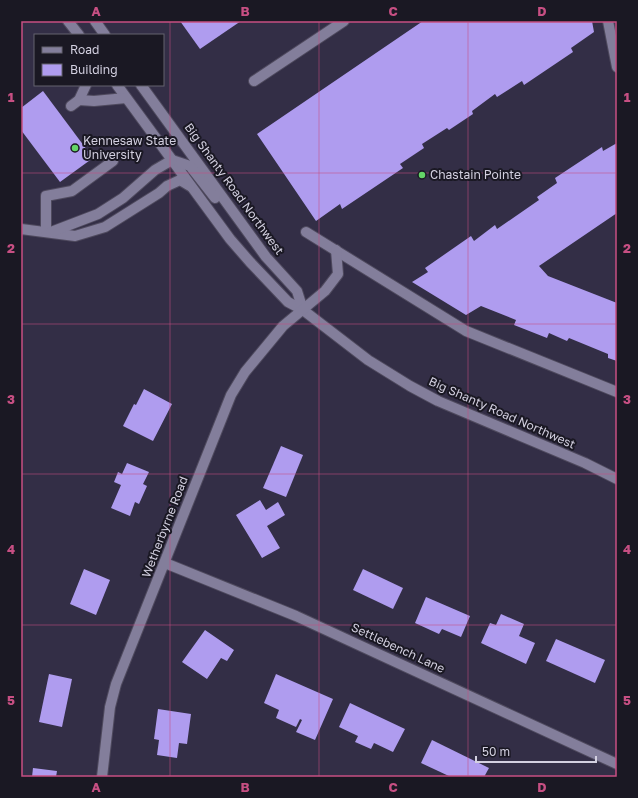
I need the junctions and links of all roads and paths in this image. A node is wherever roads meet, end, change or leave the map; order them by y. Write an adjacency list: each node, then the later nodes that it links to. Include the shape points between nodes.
1 (68, 21): 5 (street)
2 (95, 21): 6 (street)
3 (344, 21): 8 (street)
4 (608, 21): 7 (street)
5 (78, 34)
6 (104, 34)
7 (617, 68)
8 (254, 81)
9 (85, 86): 12 (street, via 75,103)
10 (118, 86): 12 (street, Big Shanty Road Northwest)
11 (142, 86): 19 (street, Big Shanty Road Northwest)
12 (126, 98): 13 (street, Big Shanty Road Northwest)
13 (172, 160): 15 (street, Big Shanty Road Northwest); 17 (street, via 98,214); 19 (street, via 190,166 236,227)
14 (113, 161): 17 (street, via 72,191 46,196)
15 (195, 190): 17 (street, via 180,180 105,227 75,236); 21 (street, Big Shanty Road Northwest, via 250,262 288,302)
16 (21, 229): 17 (street)
17 (49, 232)
18 (306, 232): 20 (street)
19 (253, 239): 21 (street, Big Shanty Road Northwest, via 297,291)
20 (336, 250): 21 (street, Wetherbyrne Road, via 338,274); 22 (street, via 466,331)
21 (303, 310): 23 (street, Big Shanty Road Northwest, via 368,360 410,386 438,401); 24 (street, Wetherbyrne Road, via 283,326 260,352 231,396)
22 (617, 392)
23 (617, 479)
24 (165, 564): 25 (street, Settlebench Lane, via 296,616); 26 (street, Wetherbyrne Road, via 116,684 110,707)
25 (617, 764)
26 (102, 777)

